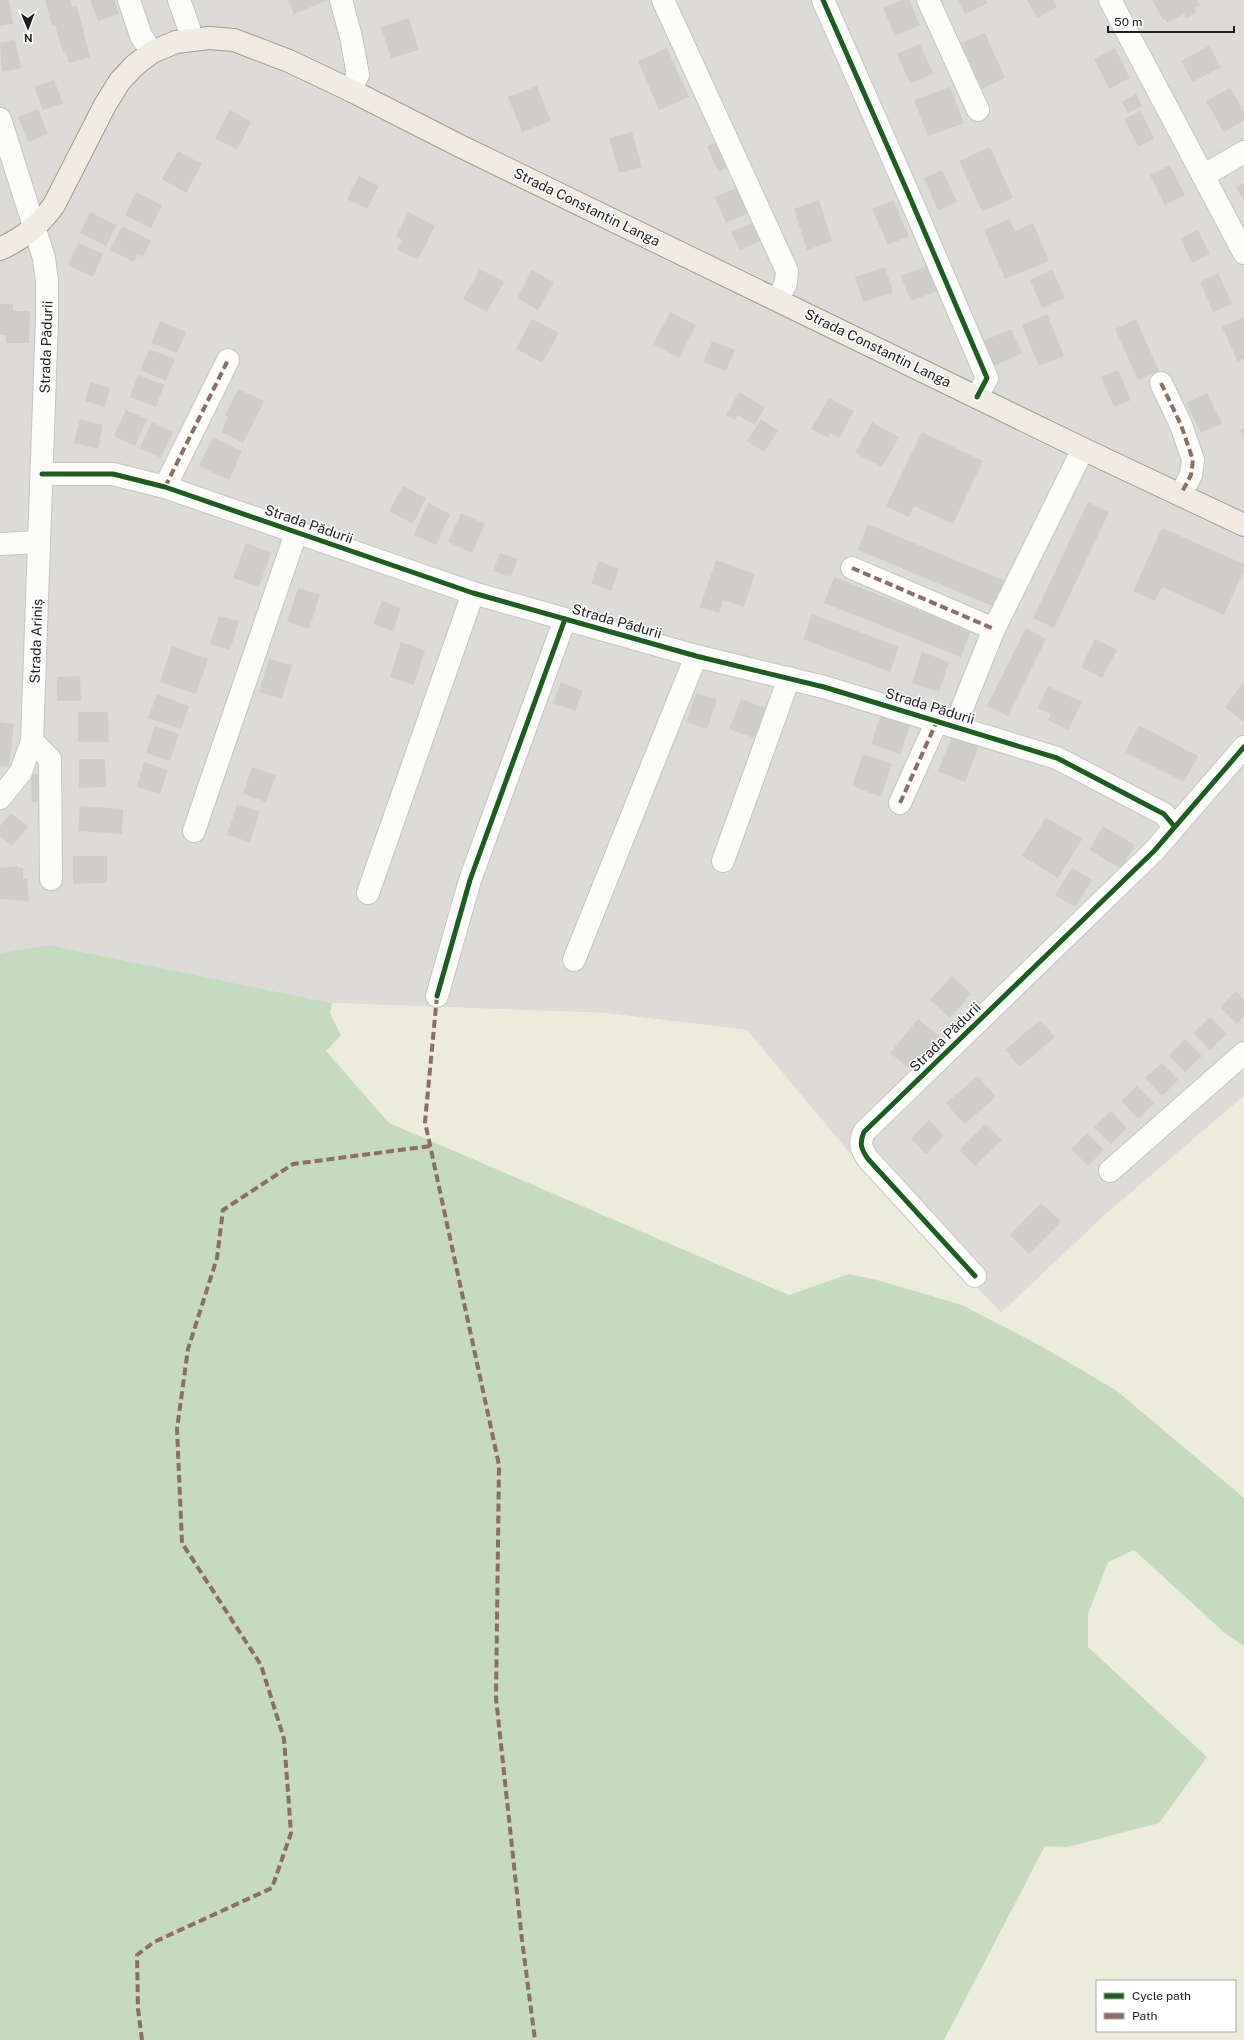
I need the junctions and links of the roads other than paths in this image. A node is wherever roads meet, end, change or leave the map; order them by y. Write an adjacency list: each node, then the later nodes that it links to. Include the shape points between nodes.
1 (129, 0): 9 (street, via 141,36)
2 (179, 0): 8 (street, via 189,28)
3 (341, 0): 10 (street, via 358,75)
4 (663, 0): 18 (street, via 787,271 786,283)
5 (823, 0): 21 (street, via 987,378)
6 (928, 0): 11 (street)
7 (1110, 0): 14 (street)
8 (190, 39): 9 (main road, Strada Constantin Langa, via 163,46); 10 (main road, Strada Constantin Langa, via 209,38 239,42)
9 (152, 52): 15 (main road, Strada Constantin Langa, via 135,65 120,82 105,105 54,205)
10 (350, 90): 18 (main road, Strada Constantin Langa, via 460,146)
11 (978, 110)
12 (0, 119): 15 (street, Strada Pădurii)
13 (1244, 152): 14 (street)
14 (1203, 176): 17 (street)
15 (34, 228): 16 (main road, Strada Constantin Langa); 23 (street, Strada Pădurii, via 44,258 47,282)
16 (0, 249)
17 (1244, 253)
18 (778, 299): 21 (main road, Strada Constantin Langa)
19 (228, 360): 24 (street)
20 (1161, 383): 25 (street, via 1181,425 1193,460 1191,475)
21 (977, 397): 22 (main road, Strada Constantin Langa)
22 (1083, 449): 25 (main road, Strada Constantin Langa); 33 (street)
23 (42, 474): 24 (street, Strada Pădurii, via 113,474); 28 (street, Strada Ariniș)
24 (165, 486): 27 (street, Strada Pădurii)
25 (1181, 494): 26 (main road, Strada Constantin Langa)
26 (1244, 525)
27 (296, 533): 31 (street, Strada Pădurii); 42 (street)
28 (39, 542): 29 (street); 37 (street, Strada Ariniș)
29 (0, 544)
30 (852, 568): 33 (street)
31 (473, 593): 32 (street, Strada Pădurii); 45 (street)
32 (565, 619): 34 (street, Strada Pădurii); 47 (street, via 470,880)
33 (994, 629): 36 (street)
34 (696, 656): 35 (street, Strada Pădurii); 46 (street)
35 (789, 678): 36 (street, Strada Pădurii); 43 (street)
36 (946, 724): 40 (street); 41 (street, Strada Pădurii, via 1063,760 1164,814)
37 (32, 741): 39 (street, Strada Ariniș, via 21,772); 44 (street, via 50,758)
38 (1244, 747): 41 (street, Strada Pădurii)
39 (0, 798)
40 (900, 803)
41 (1174, 826): 50 (street, Strada Pădurii, via 1154,851 864,1132 862,1150 868,1159)
42 (194, 832)
43 (723, 861)
44 (51, 879)
45 (368, 893)
46 (574, 960)
47 (437, 996)
48 (1244, 1053): 49 (street)
49 (1110, 1171)
50 (975, 1276)

